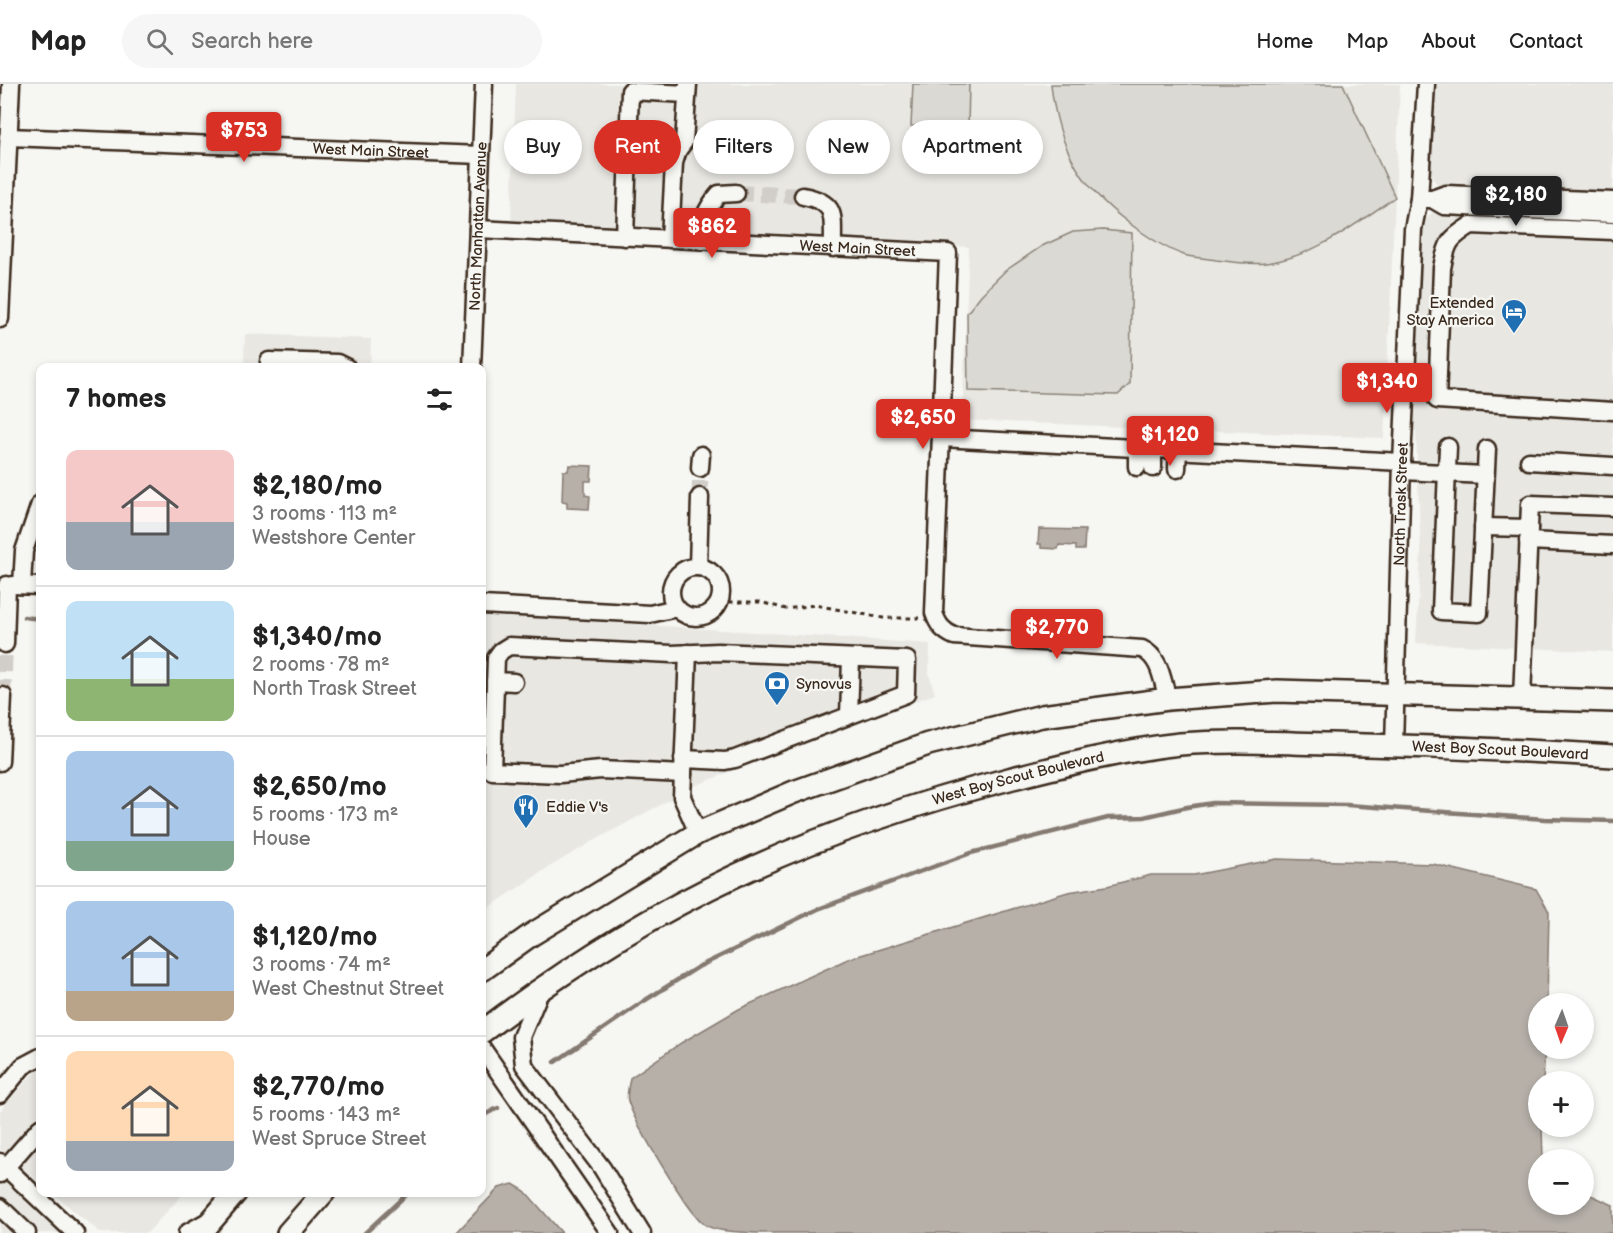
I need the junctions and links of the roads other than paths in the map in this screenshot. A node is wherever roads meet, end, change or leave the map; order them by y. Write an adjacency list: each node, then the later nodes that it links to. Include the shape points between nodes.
1 (11, 84): 5 (street)
2 (484, 84): 6 (street, North Manhattan Avenue)
3 (1426, 84): 9 (street, North Trask Street)
4 (688, 89): 16 (street, via 630,91); 17 (street, via 684,142 674,163)
5 (5, 141): 6 (street, West Main Street); 19 (street)
6 (481, 155): 13 (street, North Manhattan Avenue)
7 (736, 193): 15 (street, via 719,194 703,218)
8 (803, 195): 18 (street, via 828,205)
9 (1425, 199): 11 (street, via 1446,194); 33 (street, North Trask Street, via 1416,205 1413,230)
10 (1613, 201): 11 (street)
11 (1558, 213): 12 (street); 14 (street); 24 (street, via 1471,225 1451,237 1442,268 1437,400)
12 (1613, 214)
13 (478, 230): 16 (street, West Main Street); 23 (street, North Manhattan Avenue)
14 (1613, 231)
15 (702, 233): 17 (street, West Main Street); 18 (street, West Main Street)
16 (625, 237): 17 (street, West Main Street)
17 (670, 240)
18 (833, 248): 25 (street, West Main Street, via 948,253)
19 (0, 284): 20 (street)
20 (0, 319)
21 (270, 363): 22 (street)
22 (337, 363)
23 (472, 363)
24 (1613, 411)
25 (941, 438): 27 (street); 56 (street, via 934,613 938,624 954,636 1142,649 1158,664)
26 (1448, 447): 35 (street)
27 (1145, 449): 29 (street); 32 (street)
28 (1486, 449): 36 (street)
29 (1178, 450): 33 (street); 34 (street)
30 (1529, 461): 31 (street)
31 (1613, 466)
32 (1145, 467)
33 (1402, 467): 35 (street); 53 (street, North Trask Street)
34 (1178, 469)
35 (1447, 473): 36 (street); 40 (street, via 1441,611 1479,613)
36 (1485, 475): 40 (street)
37 (700, 496): 43 (street)
38 (1613, 507): 41 (street, via 1530,504)
39 (36, 516): 44 (street)
40 (1483, 527): 41 (street)
41 (1528, 535): 42 (street); 55 (street)
42 (1613, 545)
43 (698, 567): 47 (street, via 686,568 675,579 671,593); 47 (street, via 716,577 720,602 700,617 683,614)
44 (10, 585): 45 (street); 48 (street)
45 (36, 586)
46 (486, 605): 47 (street, via 650,614)
47 (676, 608)
48 (5, 644)
49 (688, 654): 50 (street); 51 (street, via 509,646 496,658); 63 (street)
50 (851, 659): 58 (street); 58 (street, via 907,660 906,694)
51 (495, 681): 52 (street); 59 (street)
52 (514, 682)
53 (1396, 694): 55 (main road); 56 (main road, via 1277,691); 60 (street, North Trask Street)
54 (3, 696): 62 (street)
55 (1522, 698): 57 (main road)
56 (1168, 699): 64 (main road, via 1042,716 928,744 794,792)
57 (1613, 701)
58 (849, 715): 63 (street, via 735,759)
59 (488, 721): 63 (street, via 492,771 560,774)
60 (1394, 746): 61 (main road, West Boy Scout Boulevard); 66 (main road, West Boy Scout Boulevard, via 1179,744 1041,771 947,795 823,838 737,875)
61 (1613, 756)
62 (0, 762)
63 (683, 766): 64 (street, via 681,797)
64 (698, 833): 65 (main road, via 531,934)
65 (486, 967)
66 (542, 987): 67 (main road, West Boy Scout Boulevard); 82 (street, via 521,1037 524,1065 602,1168)
67 (486, 1029)
68 (486, 1054): 81 (street)
69 (36, 1059): 70 (street, via 23,1066)
70 (0, 1094)
71 (36, 1132): 72 (street)
72 (2, 1167): 77 (street)
73 (232, 1197): 76 (main road)
74 (320, 1197): 80 (main road)
75 (1, 1211): 78 (street)
76 (208, 1226): 79 (street)
77 (74, 1231)
78 (27, 1233)
79 (188, 1233)
80 (288, 1233)
81 (610, 1233)
82 (642, 1233)

